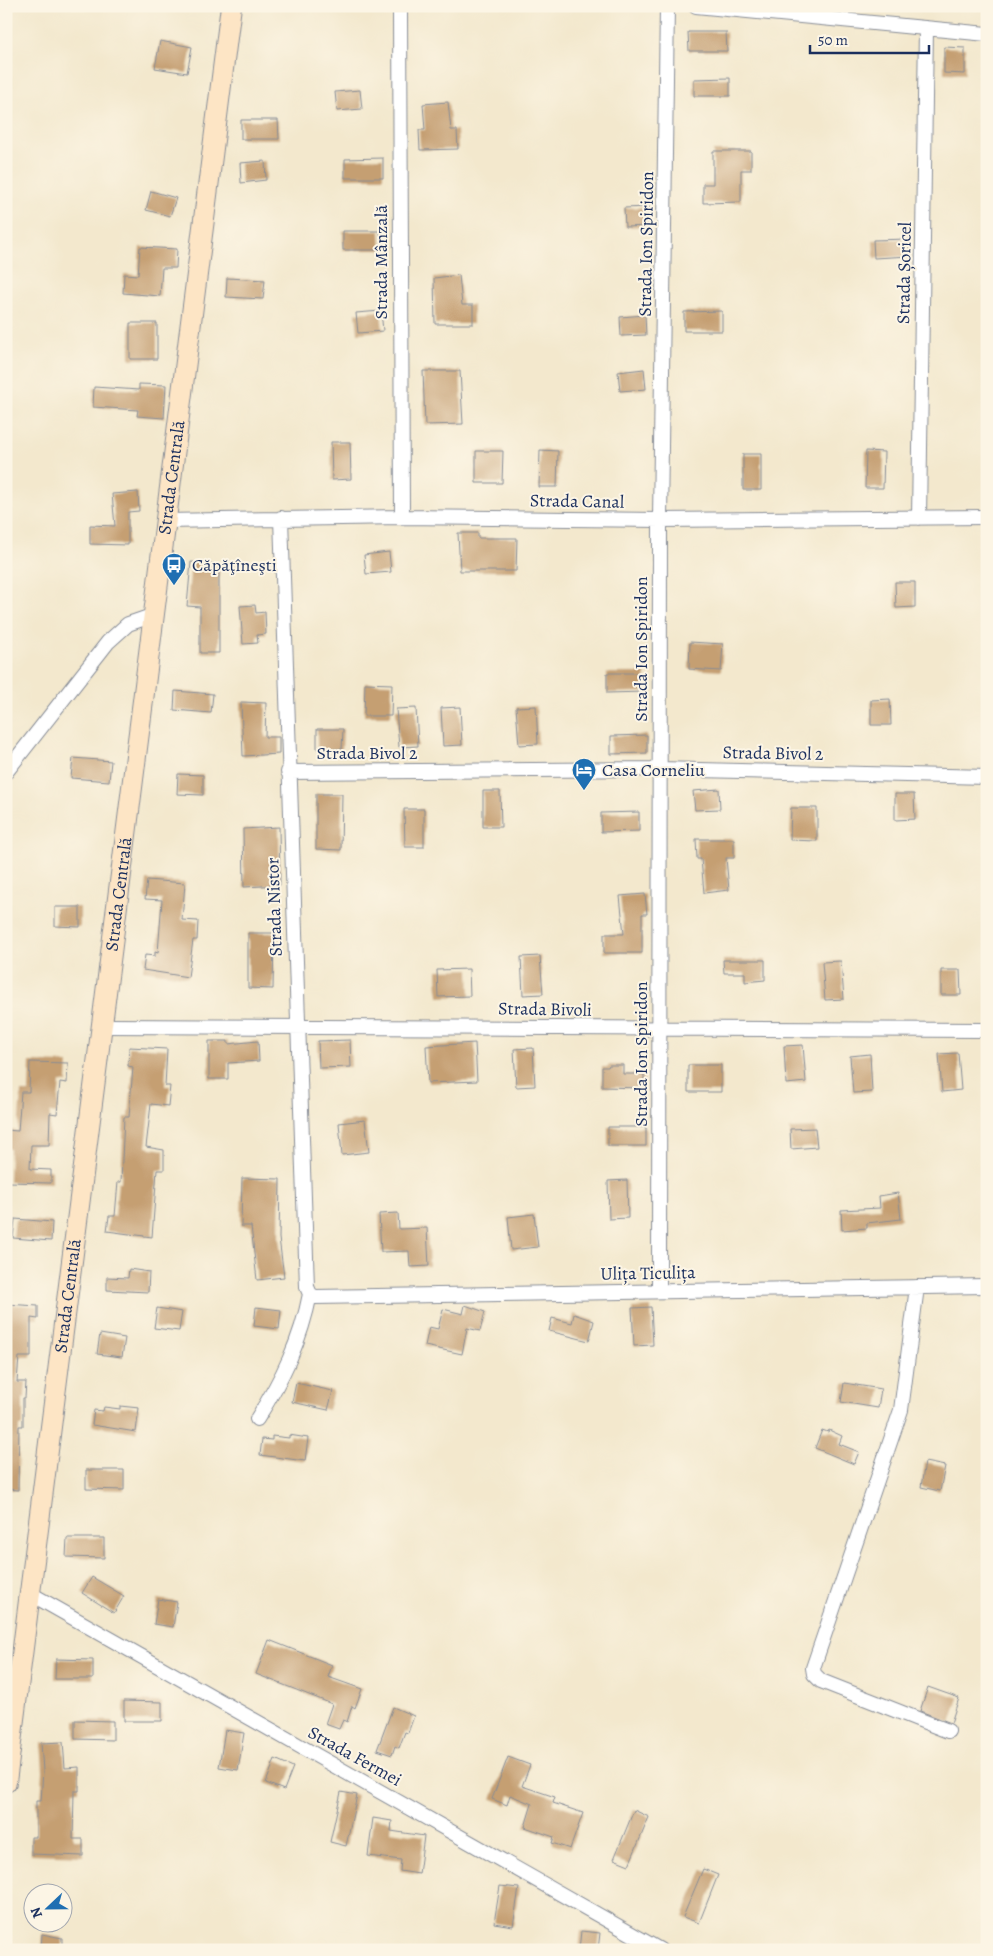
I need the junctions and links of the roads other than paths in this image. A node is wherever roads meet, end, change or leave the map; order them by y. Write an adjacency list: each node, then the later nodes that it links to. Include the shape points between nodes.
1 (231, 6): 12 (main road, Strada Centrală)
2 (400, 6): 9 (street, Strada Mânzală)
3 (667, 6): 11 (street, Strada Ion Spiridon)
4 (696, 6): 5 (street)
5 (926, 28): 6 (street); 10 (street, Strada Șoricel)
6 (987, 34)
7 (987, 517): 10 (street, Strada Canal)
8 (281, 518): 9 (street, Strada Canal); 12 (street, Strada Canal); 16 (street, Strada Nistor)
9 (402, 518): 11 (street, Strada Canal)
10 (920, 518): 11 (street, Strada Canal)
11 (660, 520): 14 (street, Strada Ion Spiridon)
12 (166, 521): 13 (main road, Strada Centrală)
13 (154, 615): 15 (street, via 128,624 108,642); 18 (main road, Strada Centrală)
14 (660, 769): 16 (street, Strada Bivol 2); 17 (street, Strada Bivol 2); 20 (street, Strada Ion Spiridon)
15 (6, 772)
16 (288, 772): 19 (street, Strada Nistor)
17 (987, 777)
18 (103, 1026): 19 (street, Strada Bivoli); 27 (main road, Strada Centrală)
19 (297, 1026): 20 (street, Strada Bivoli); 25 (street, Strada Nistor, via 307,1287)
20 (660, 1029): 21 (street, Strada Bivoli); 24 (street, Strada Ion Spiridon)
21 (987, 1030)
22 (987, 1286): 23 (street, Ulița Ticulița)
23 (917, 1287): 24 (street, Ulița Ticulița); 28 (street, via 901,1410 813,1668 820,1681)
24 (659, 1291): 25 (street, Ulița Ticulița, via 315,1297)
25 (310, 1294): 26 (street, via 287,1370)
26 (257, 1419)
27 (31, 1594): 29 (main road, Strada Centrală); 30 (street, Strada Fermei)
28 (948, 1731)
29 (6, 1782)
30 (660, 1950)

